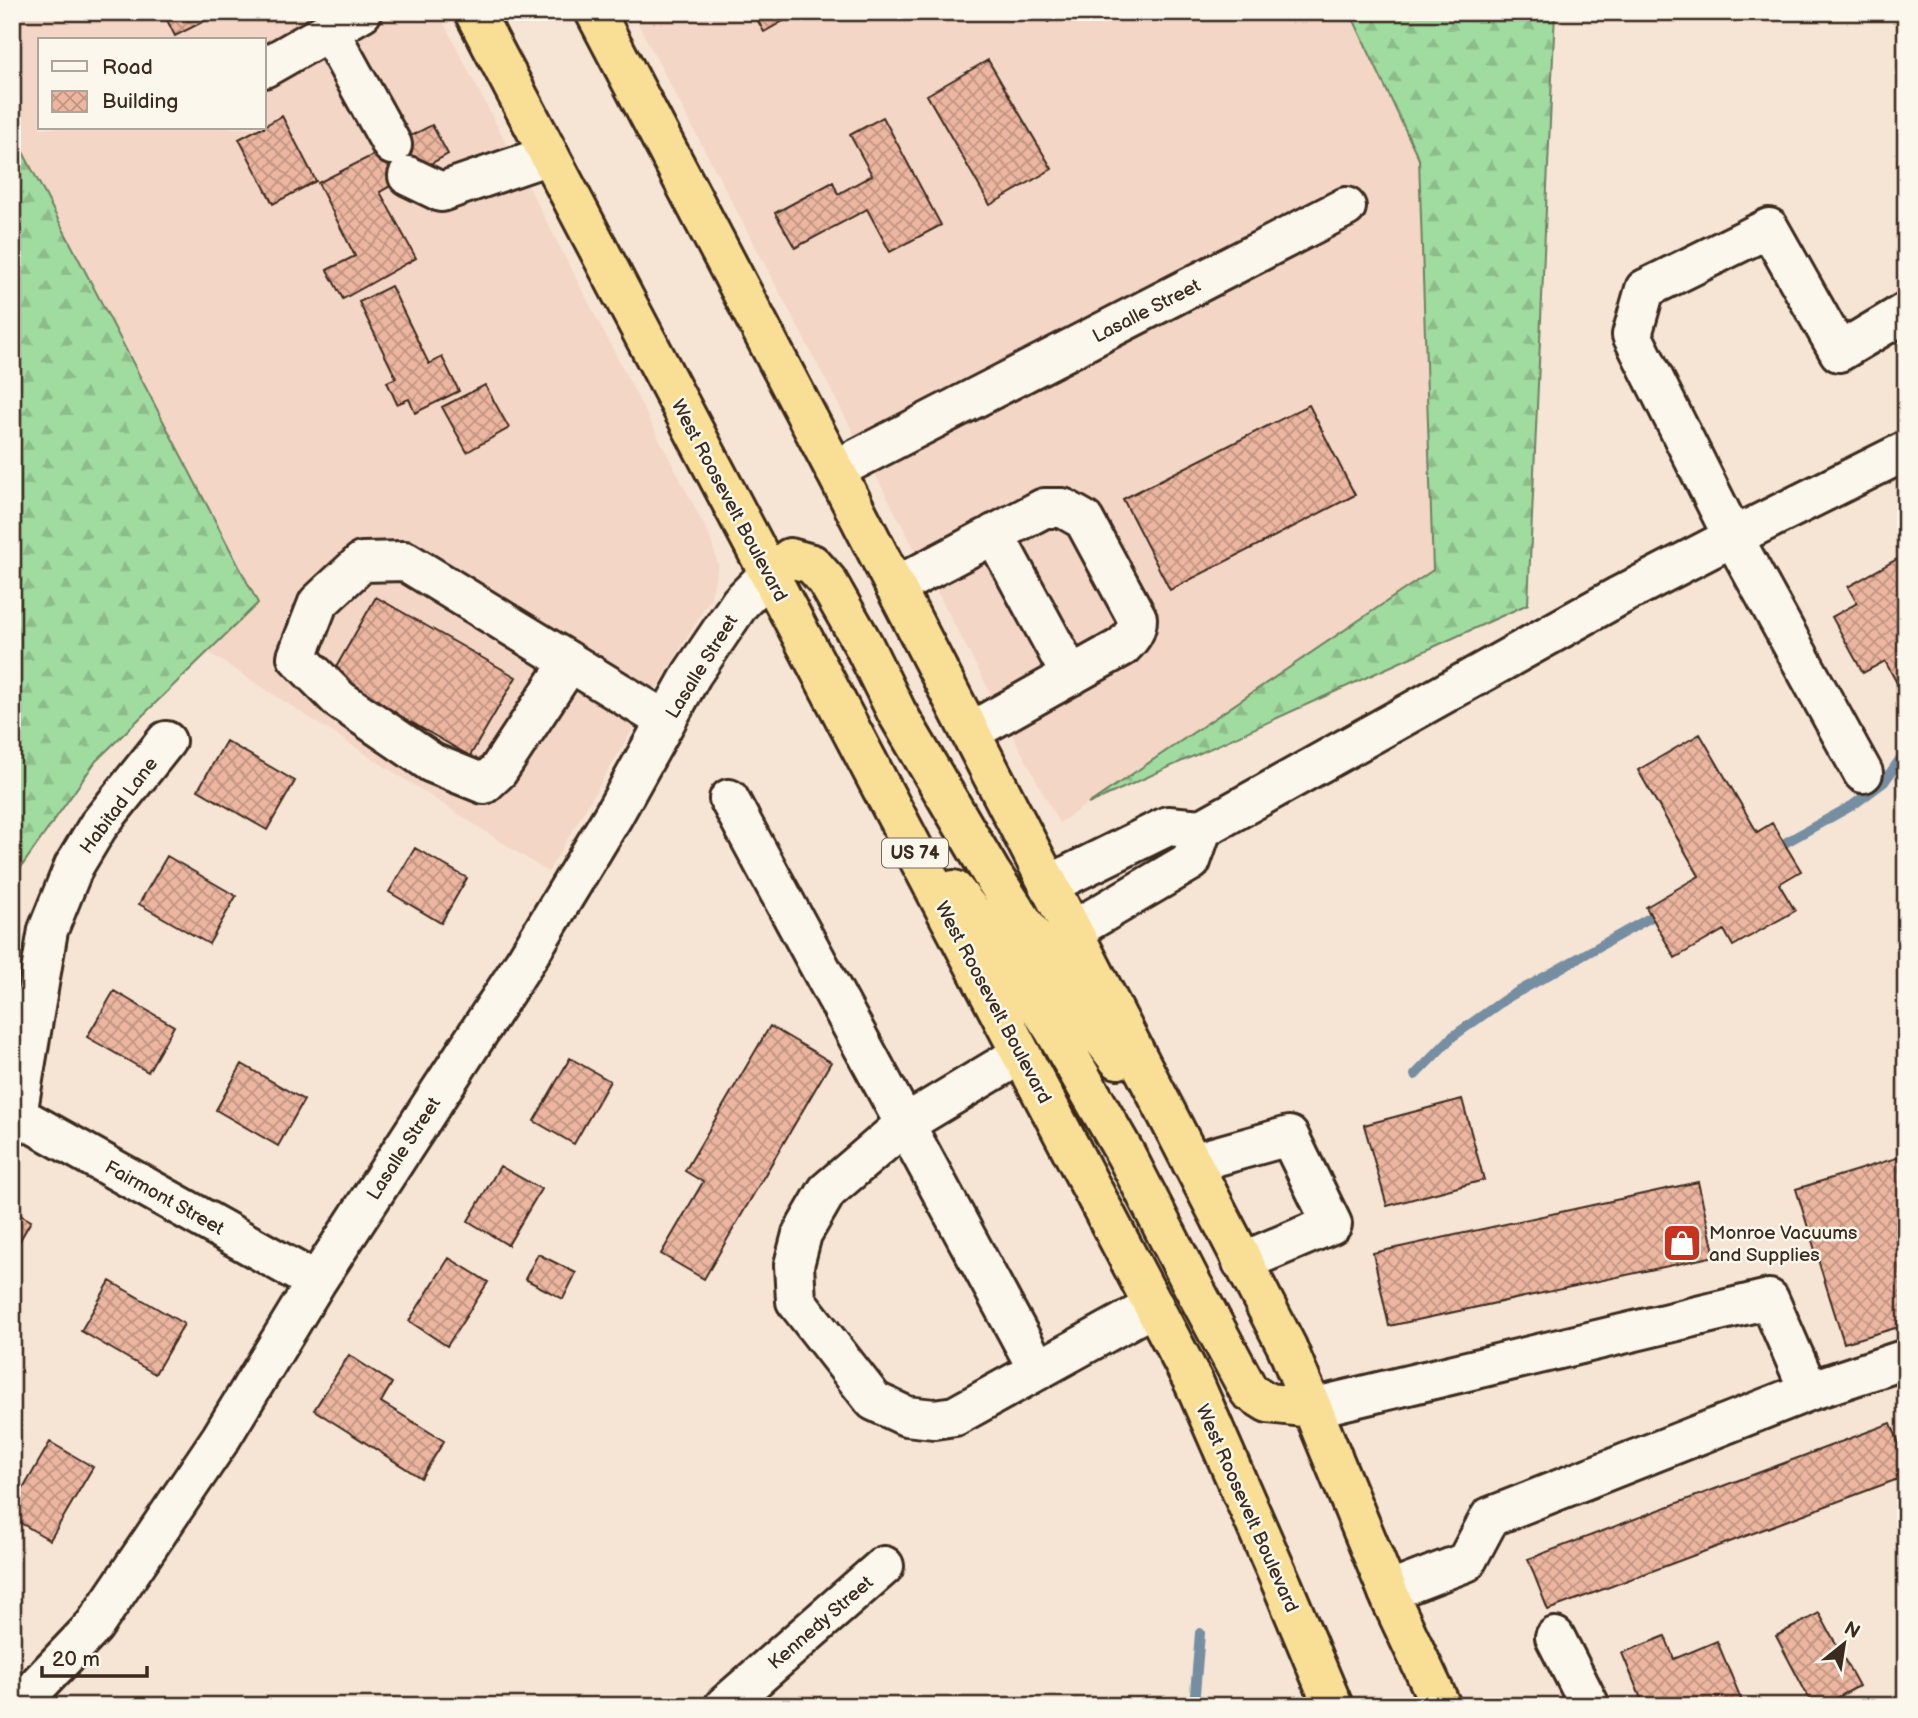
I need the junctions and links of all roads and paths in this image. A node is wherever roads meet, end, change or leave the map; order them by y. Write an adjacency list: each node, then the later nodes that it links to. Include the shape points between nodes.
1 (362, 12): 4 (street)
2 (474, 12): 6 (highway, West Roosevelt Boulevard / US 74)
3 (595, 12): 10 (highway)
4 (329, 31): 5 (street); 6 (street, via 400,160 441,192)
5 (266, 67)
6 (549, 155): 13 (highway, West Roosevelt Boulevard / US 74)
7 (1346, 207): 10 (street, Lasalle Street)
8 (1906, 312): 12 (street, via 1839,352 1769,228 1646,289 1632,335)
9 (1906, 451): 12 (street)
10 (835, 470): 14 (highway)
11 (994, 534): 14 (street); 16 (street); 16 (street, via 1044,508 1063,508 1084,520 1137,618 1137,626 1122,647)
12 (1734, 537): 20 (street); 22 (street, via 1619,596)
13 (769, 574): 17 (street, Lasalle Street, via 740,603); 23 (highway, West Roosevelt Boulevard / US 74); 29 (highway, via 790,558 812,564 827,581 991,873 1084,1014)
14 (895, 587): 18 (highway)
15 (570, 662): 15 (street, via 405,561 362,562 318,603 297,657 340,700 432,763 484,784 498,771); 17 (street)
16 (1071, 676): 18 (street)
17 (666, 722): 31 (street, Lasalle Street, via 527,958)
18 (970, 732): 24 (highway)
19 (166, 741): 27 (street, Habitad Lane, via 98,826 74,866 48,930)
20 (1863, 773)
21 (729, 799): 28 (street)
22 (1202, 829): 24 (street, via 1168,826); 25 (street, via 1191,861)
23 (908, 839): 26 (highway, West Roosevelt Boulevard / US 74); 36 (highway, via 963,900 1053,1028 1126,1155 1249,1391 1268,1403)
24 (1048, 885): 25 (highway)
25 (1072, 931): 29 (highway)
26 (1021, 1054): 28 (street); 32 (highway, West Roosevelt Boulevard / US 74)
27 (15, 1114): 31 (street, Fairmont Street)
28 (905, 1124): 34 (street); 34 (street, via 827,1191 802,1234 794,1265 796,1301 874,1401 906,1416 955,1416)
29 (1184, 1148): 30 (highway); 30 (street, via 1289,1136 1332,1224)
30 (1242, 1262): 36 (highway)
31 (316, 1282): 40 (street, Lasalle Street, via 221,1438 94,1626)
32 (1154, 1306): 34 (street); 42 (highway, West Roosevelt Boulevard / US 74, via 1199,1396)
33 (1906, 1359): 35 (street)
34 (1038, 1370)
35 (1809, 1391): 36 (street, via 1769,1299); 38 (street, via 1490,1517 1466,1562)
36 (1312, 1408): 38 (highway)
37 (884, 1566): 41 (street, Kennedy Street)
38 (1388, 1592): 43 (highway)
39 (1555, 1637): 44 (street)
40 (15, 1706)
41 (724, 1706)
42 (1333, 1706)
43 (1441, 1706)
44 (1590, 1706)

